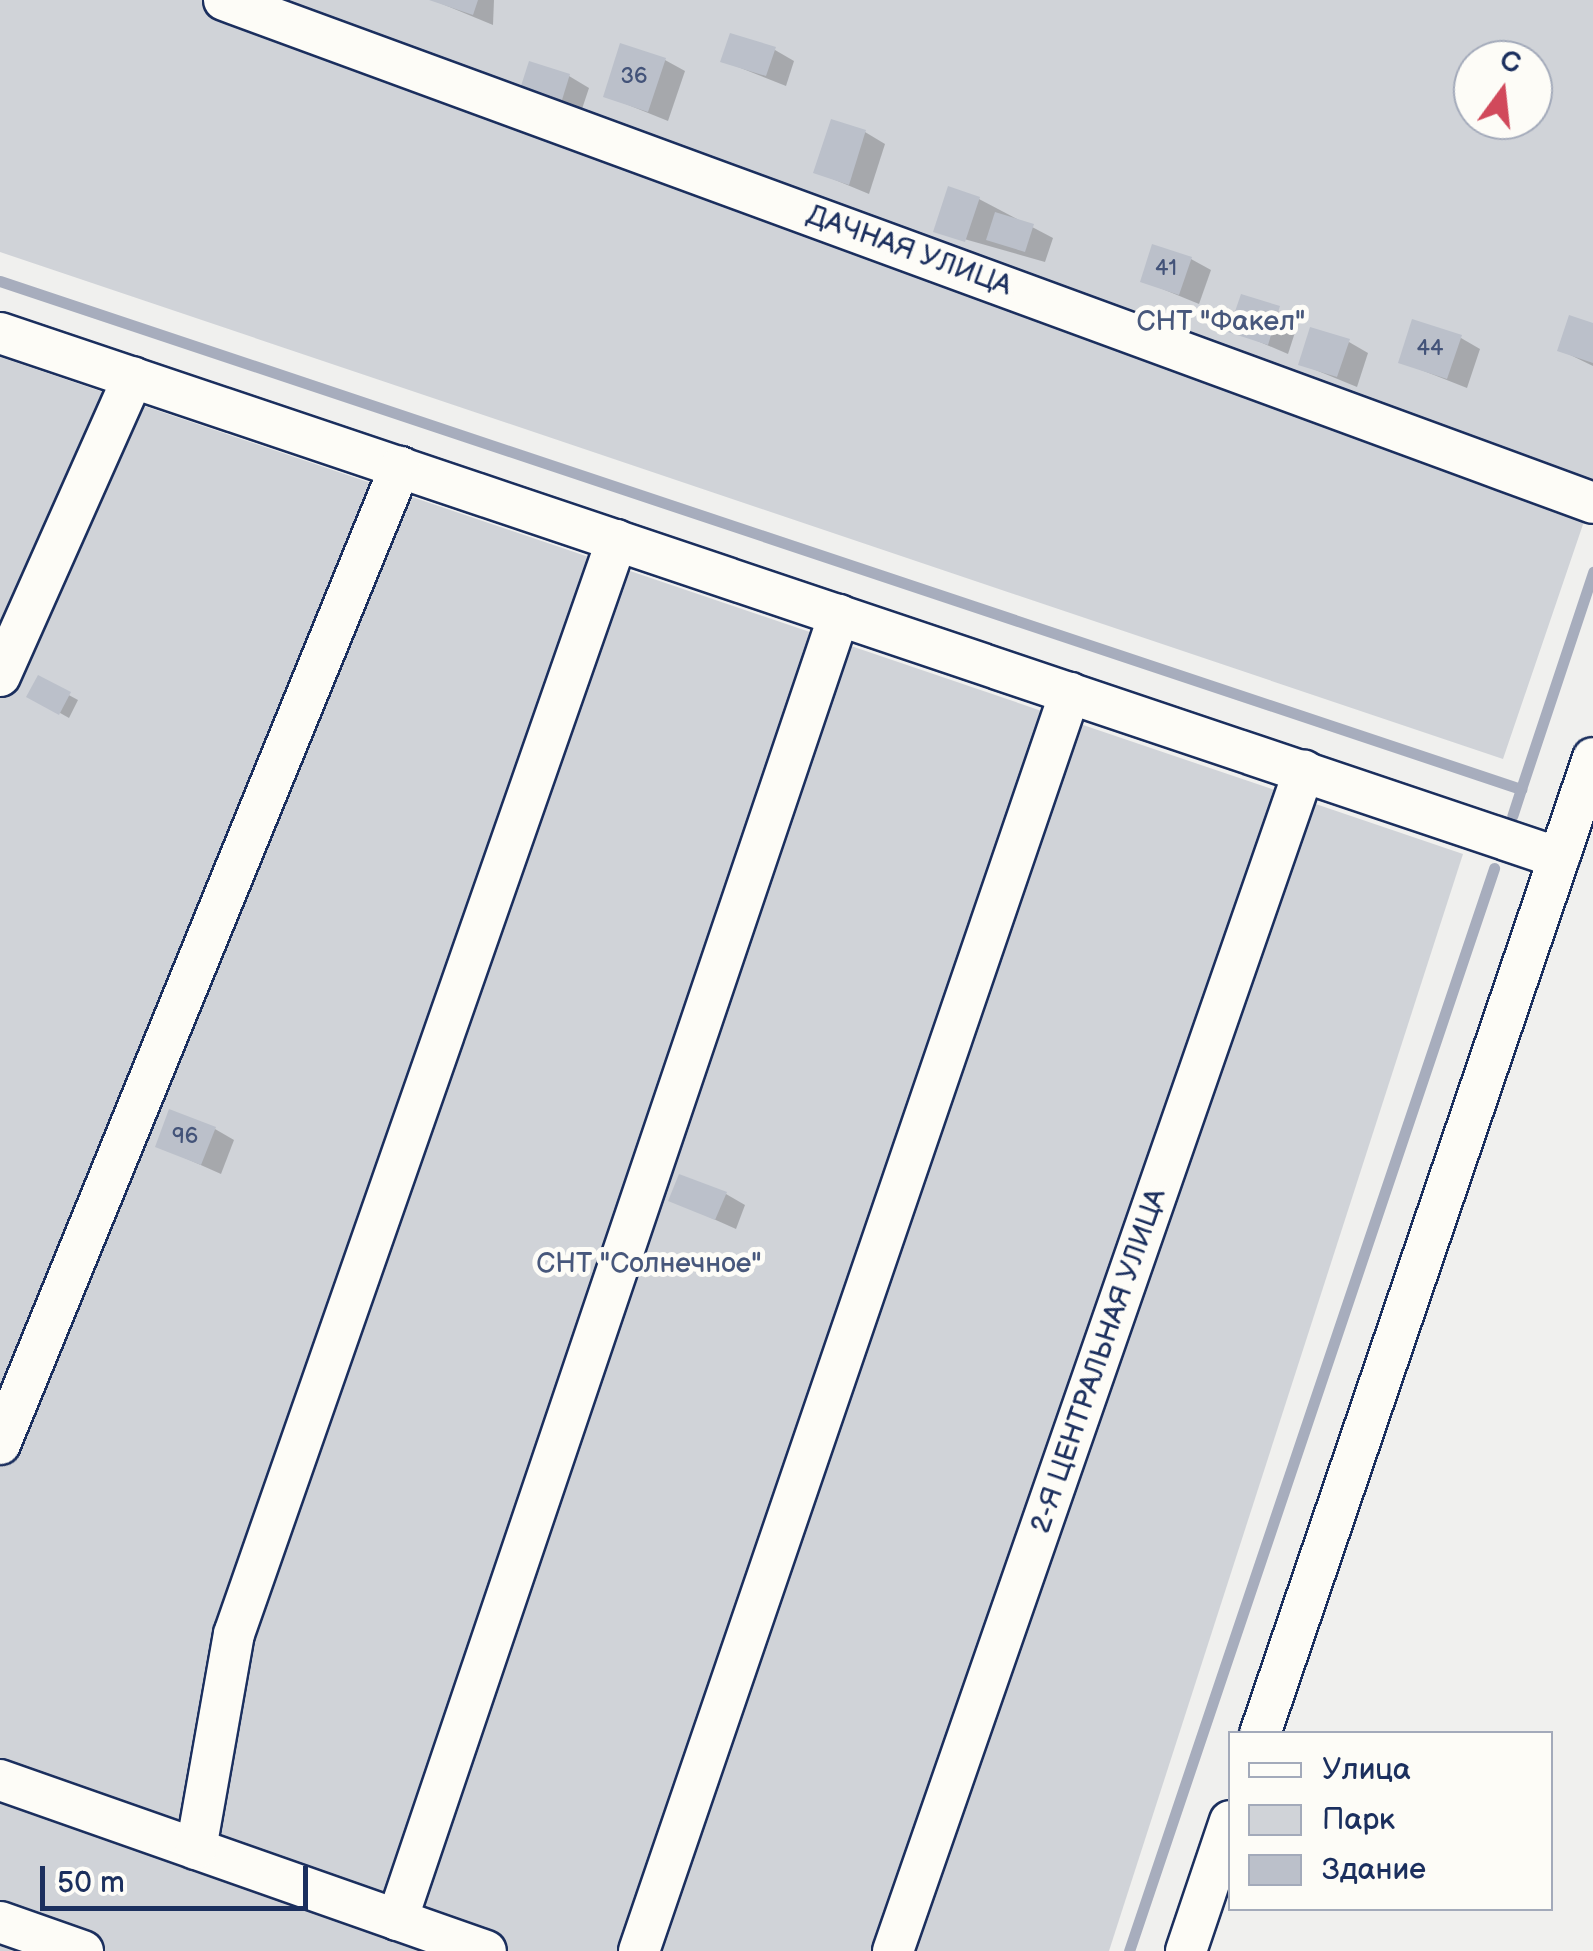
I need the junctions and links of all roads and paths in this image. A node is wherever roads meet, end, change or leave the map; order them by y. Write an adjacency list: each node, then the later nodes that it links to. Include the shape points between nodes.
1 (224, 0): 5 (street, ДАЧНАЯ УЛИЦА)
2 (0, 332): 3 (street)
3 (133, 377): 4 (street); 8 (street)
4 (400, 468): 6 (street); 13 (street)
5 (1593, 503)
6 (617, 540): 7 (street); 17 (street, via 234,1634)
7 (840, 616): 9 (street); 18 (street)
8 (0, 676)
9 (1070, 692): 11 (street); 22 (street)
10 (1593, 758): 12 (street)
11 (1304, 772): 12 (street); 23 (street, 2-Я ЦЕНТРАЛЬНАЯ УЛИЦА)
12 (1560, 858): 14 (street)
13 (0, 1444)
14 (1261, 1731)
15 (0, 1780): 17 (street)
16 (1228, 1827): 24 (street)
17 (196, 1848): 18 (street)
18 (397, 1920): 21 (street)
19 (0, 1922): 20 (street)
20 (82, 1951)
21 (486, 1951)
22 (640, 1951)
23 (893, 1951)
24 (1186, 1951)

